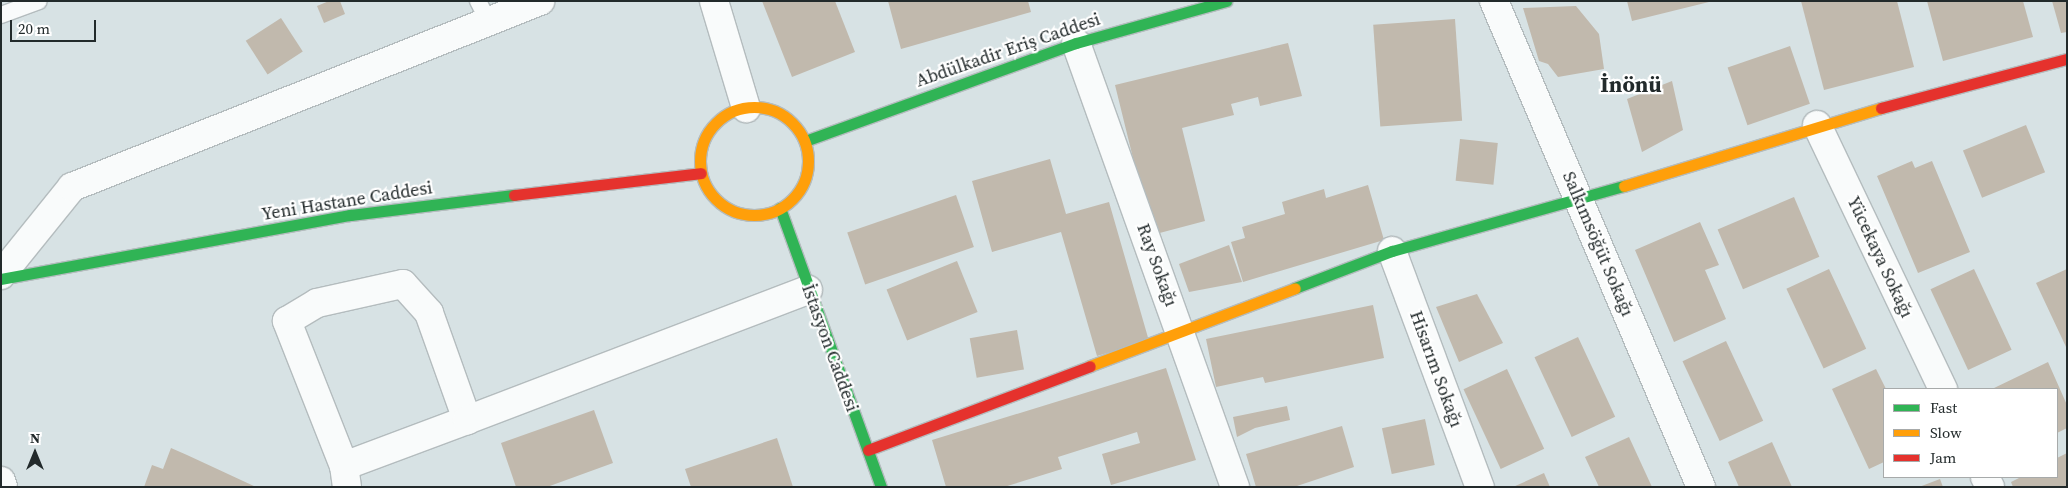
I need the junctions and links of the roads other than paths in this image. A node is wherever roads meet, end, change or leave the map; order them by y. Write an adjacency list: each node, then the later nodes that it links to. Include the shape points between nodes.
1 (39, 1): 7 (lane)
2 (540, 1): 6 (street)
3 (714, 1): 10 (street)
4 (1226, 1): 8 (main road, Abdülkadir Eriş Caddesi)
5 (1494, 1): 14 (street, Salkımsöğüt Sokağı)
6 (483, 11): 17 (street, via 72,187)
7 (1, 15)
8 (1076, 43): 12 (main road, Abdülkadir Eriş Caddesi); 20 (street, Ray Sokağı)
9 (2066, 60): 11 (main road)
10 (746, 108): 12 (main road, via 764,108 781,114); 13 (main road, via 729,114 710,131 701,155)
11 (1817, 125): 14 (main road); 21 (street, Yücekaya Sokağı)
12 (805, 141): 15 (main road, via 809,159 807,176 799,193)
13 (701, 173): 15 (main road, via 708,190 735,212 752,216); 18 (main road, Yeni Hastane Caddesi, via 350,215)
14 (1580, 200): 16 (main road); 30 (street, Salkımsöğüt Sokağı)
15 (780, 208): 19 (main road, İstasyon Caddesi)
16 (1392, 251): 20 (main road); 29 (street, Hisarım Sokağı)
17 (1, 275)
18 (1, 279)
19 (808, 290): 22 (street); 23 (main road, İstasyon Caddesi)
20 (1182, 332): 23 (main road); 28 (street, Ray Sokağı)
21 (1943, 388)
22 (468, 420): 24 (street); 24 (street, via 429,313 403,284 317,303 287,321)
23 (868, 450): 27 (main road, İstasyon Caddesi)
24 (345, 476)
25 (1, 481): 26 (street)
26 (3, 487)
27 (881, 487)
28 (1235, 487)
29 (1480, 487)
30 (1701, 487)

